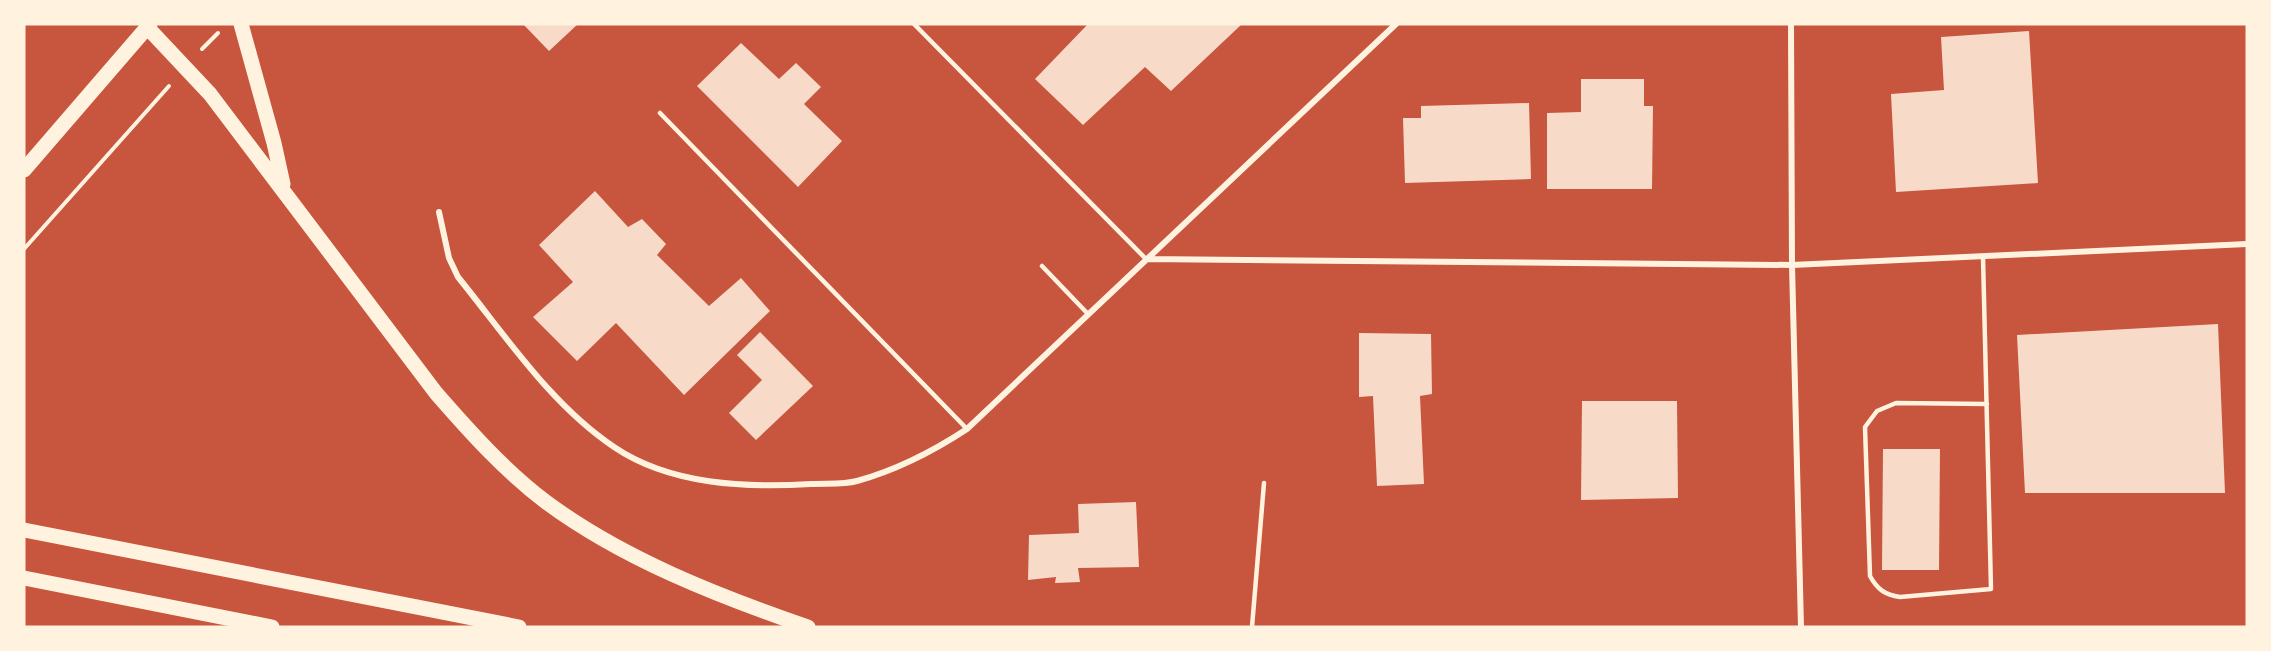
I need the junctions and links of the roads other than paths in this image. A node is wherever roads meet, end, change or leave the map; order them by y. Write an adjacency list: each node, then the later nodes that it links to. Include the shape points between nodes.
1 (241, 24): 8 (main road)
2 (914, 24): 12 (lane)
3 (1396, 24): 12 (street)
4 (1791, 24): 13 (street)
5 (148, 25): 7 (main road); 8 (main road, via 187,66)
6 (660, 113): 17 (lane)
7 (24, 170)
8 (283, 187): 23 (main road, via 419,372 477,440 519,479 560,511 613,544 676,575)
9 (439, 212): 17 (street, via 449,258 458,277 545,384 615,449 656,467 732,485 854,482 920,458)
10 (2247, 244): 11 (street)
11 (1983, 257): 13 (street); 16 (lane)
12 (1146, 259): 13 (street); 15 (street)
13 (1792, 265): 25 (street)
14 (1042, 266): 15 (lane)
15 (1088, 314): 17 (street)
16 (1987, 404): 16 (lane, via 1991,589 1889,596 1876,587 1870,576 1865,427 1877,411 1896,403)
17 (967, 429)
18 (1263, 483): 24 (lane)
19 (24, 530): 22 (main road)
20 (24, 579): 21 (main road)
21 (272, 627)
22 (519, 627)
23 (808, 627)
24 (1252, 627)
25 (1801, 627)

